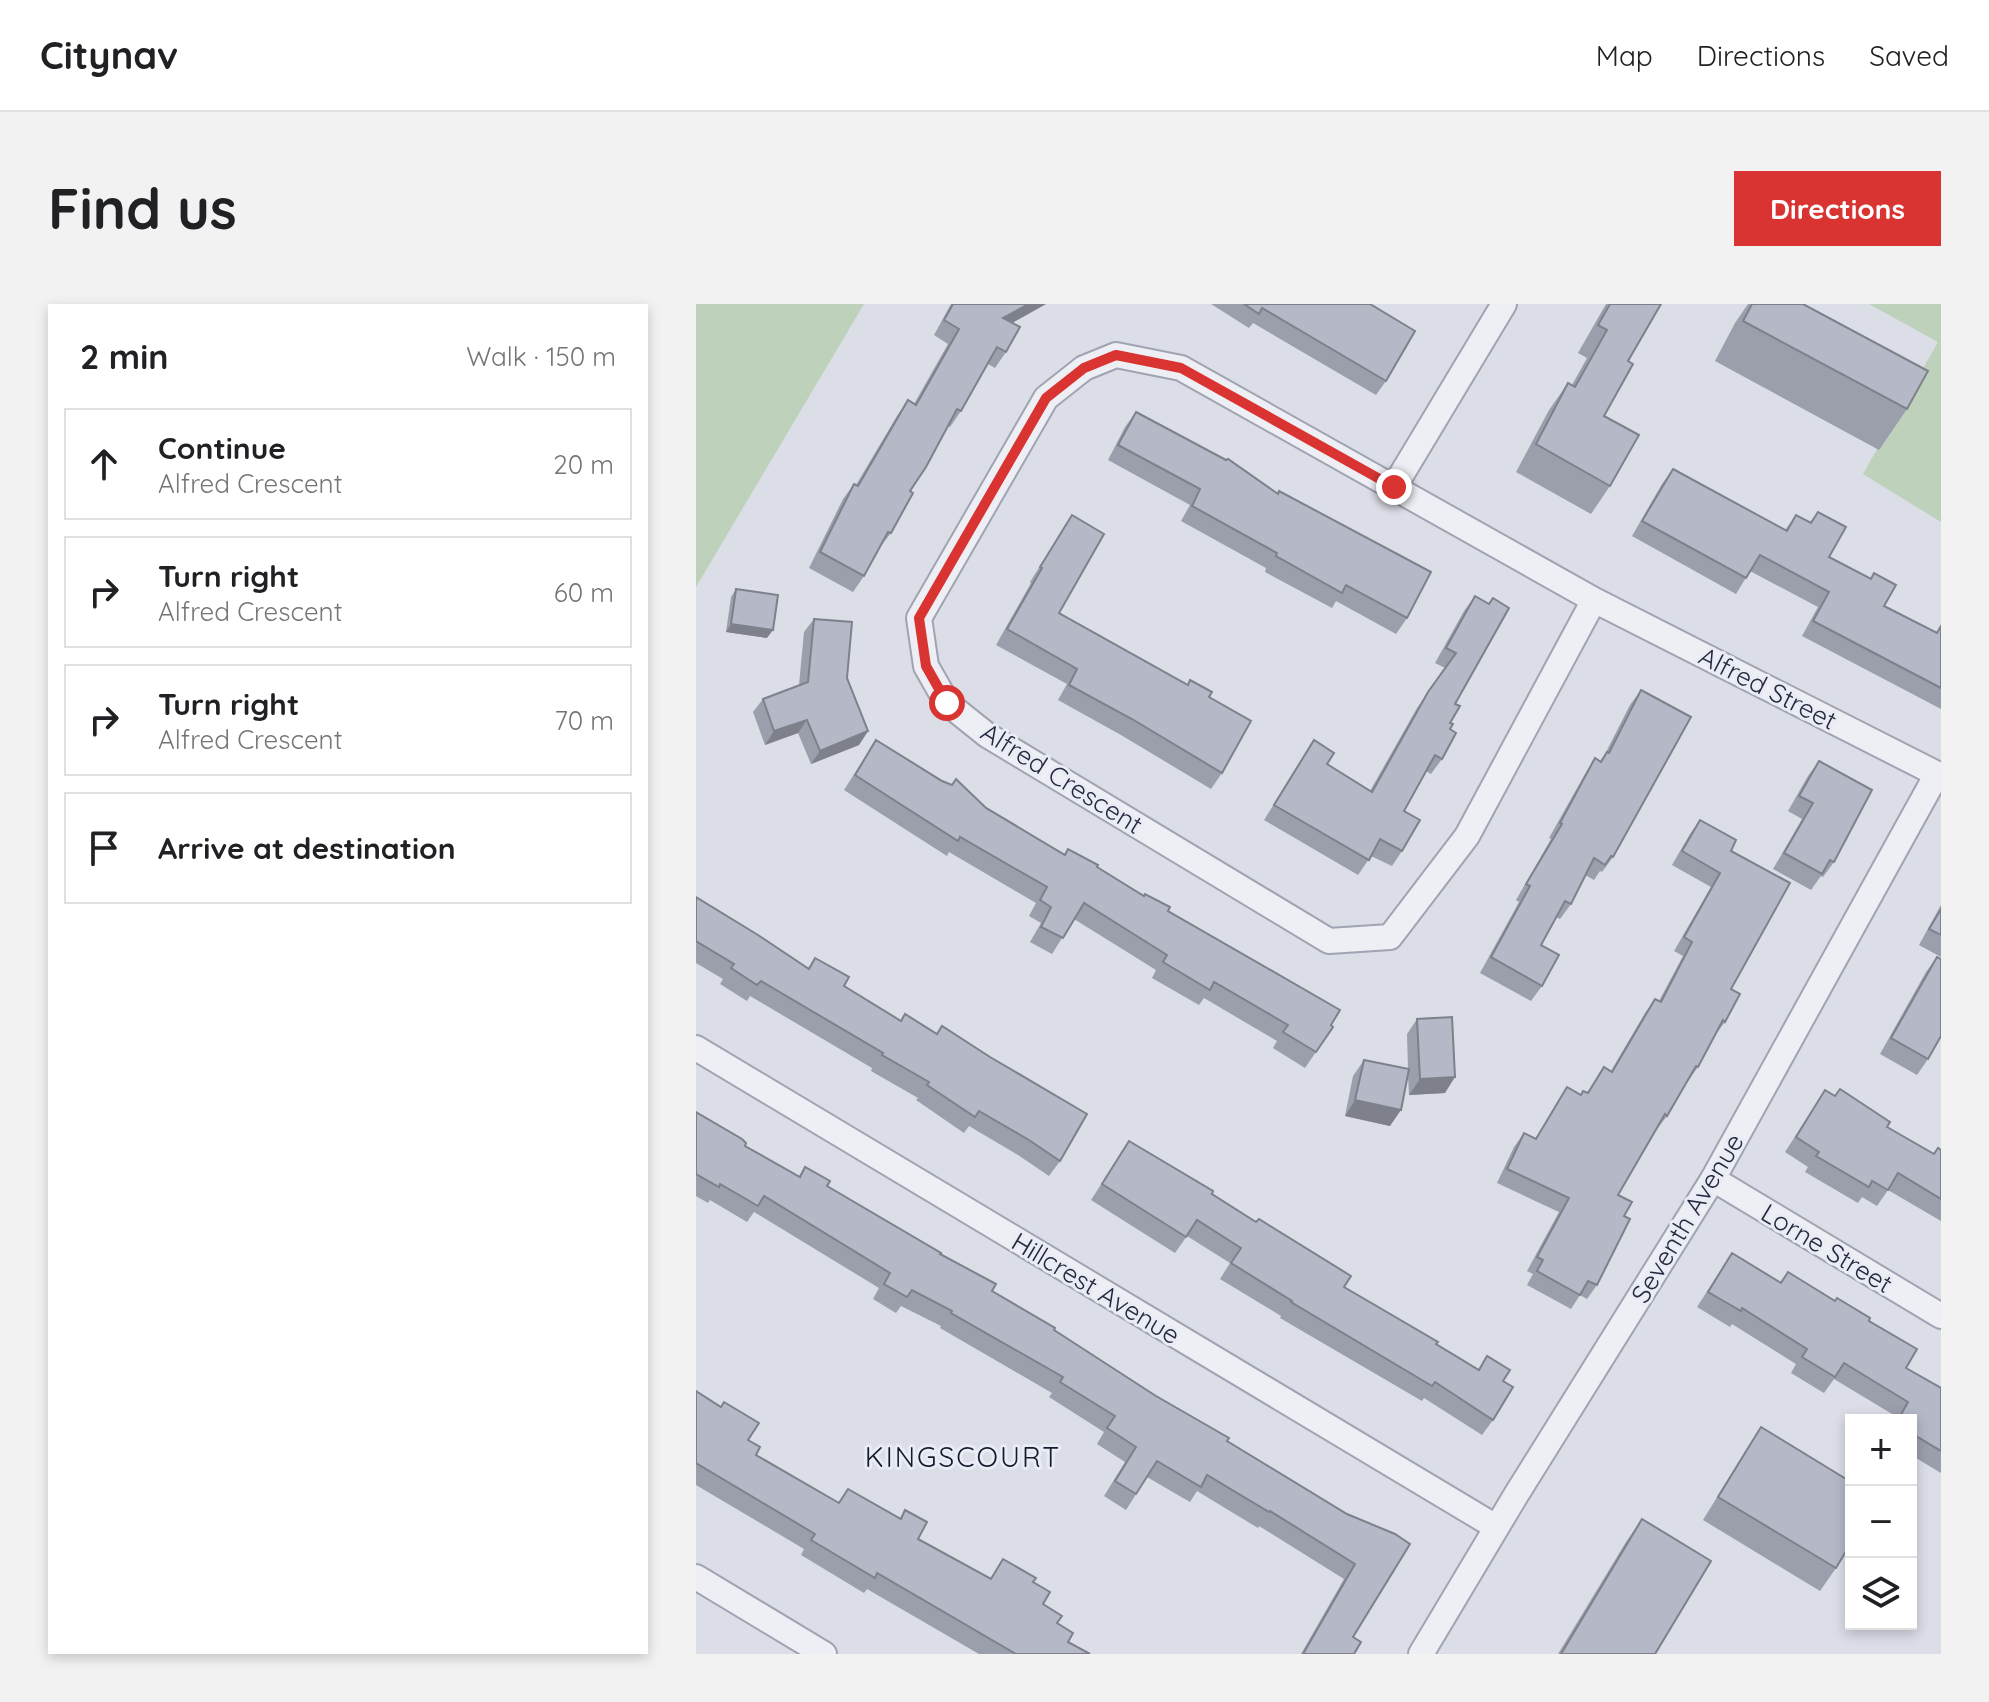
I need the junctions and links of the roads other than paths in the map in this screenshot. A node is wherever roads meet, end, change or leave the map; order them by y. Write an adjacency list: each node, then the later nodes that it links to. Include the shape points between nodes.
1 (1504, 304): 2 (street)
2 (1394, 487): 3 (street, Alfred Crescent); 3 (street, Alfred Crescent, via 1181,368 1116,355 1084,368 1046,398 919,618 926,666 947,703 987,735 1329,941 1390,937 1467,836)
3 (1594, 600): 4 (street, Alfred Street)
4 (1939, 775): 6 (street, Seventh Avenue)
5 (696, 1048): 8 (street, Hillcrest Avenue)
6 (1713, 1179): 7 (street, Lorne Street); 8 (street, Seventh Avenue)
7 (1941, 1316)
8 (1496, 1527): 11 (street, Seventh Avenue)
9 (696, 1577): 10 (street)
10 (824, 1654)
11 (1421, 1654)

